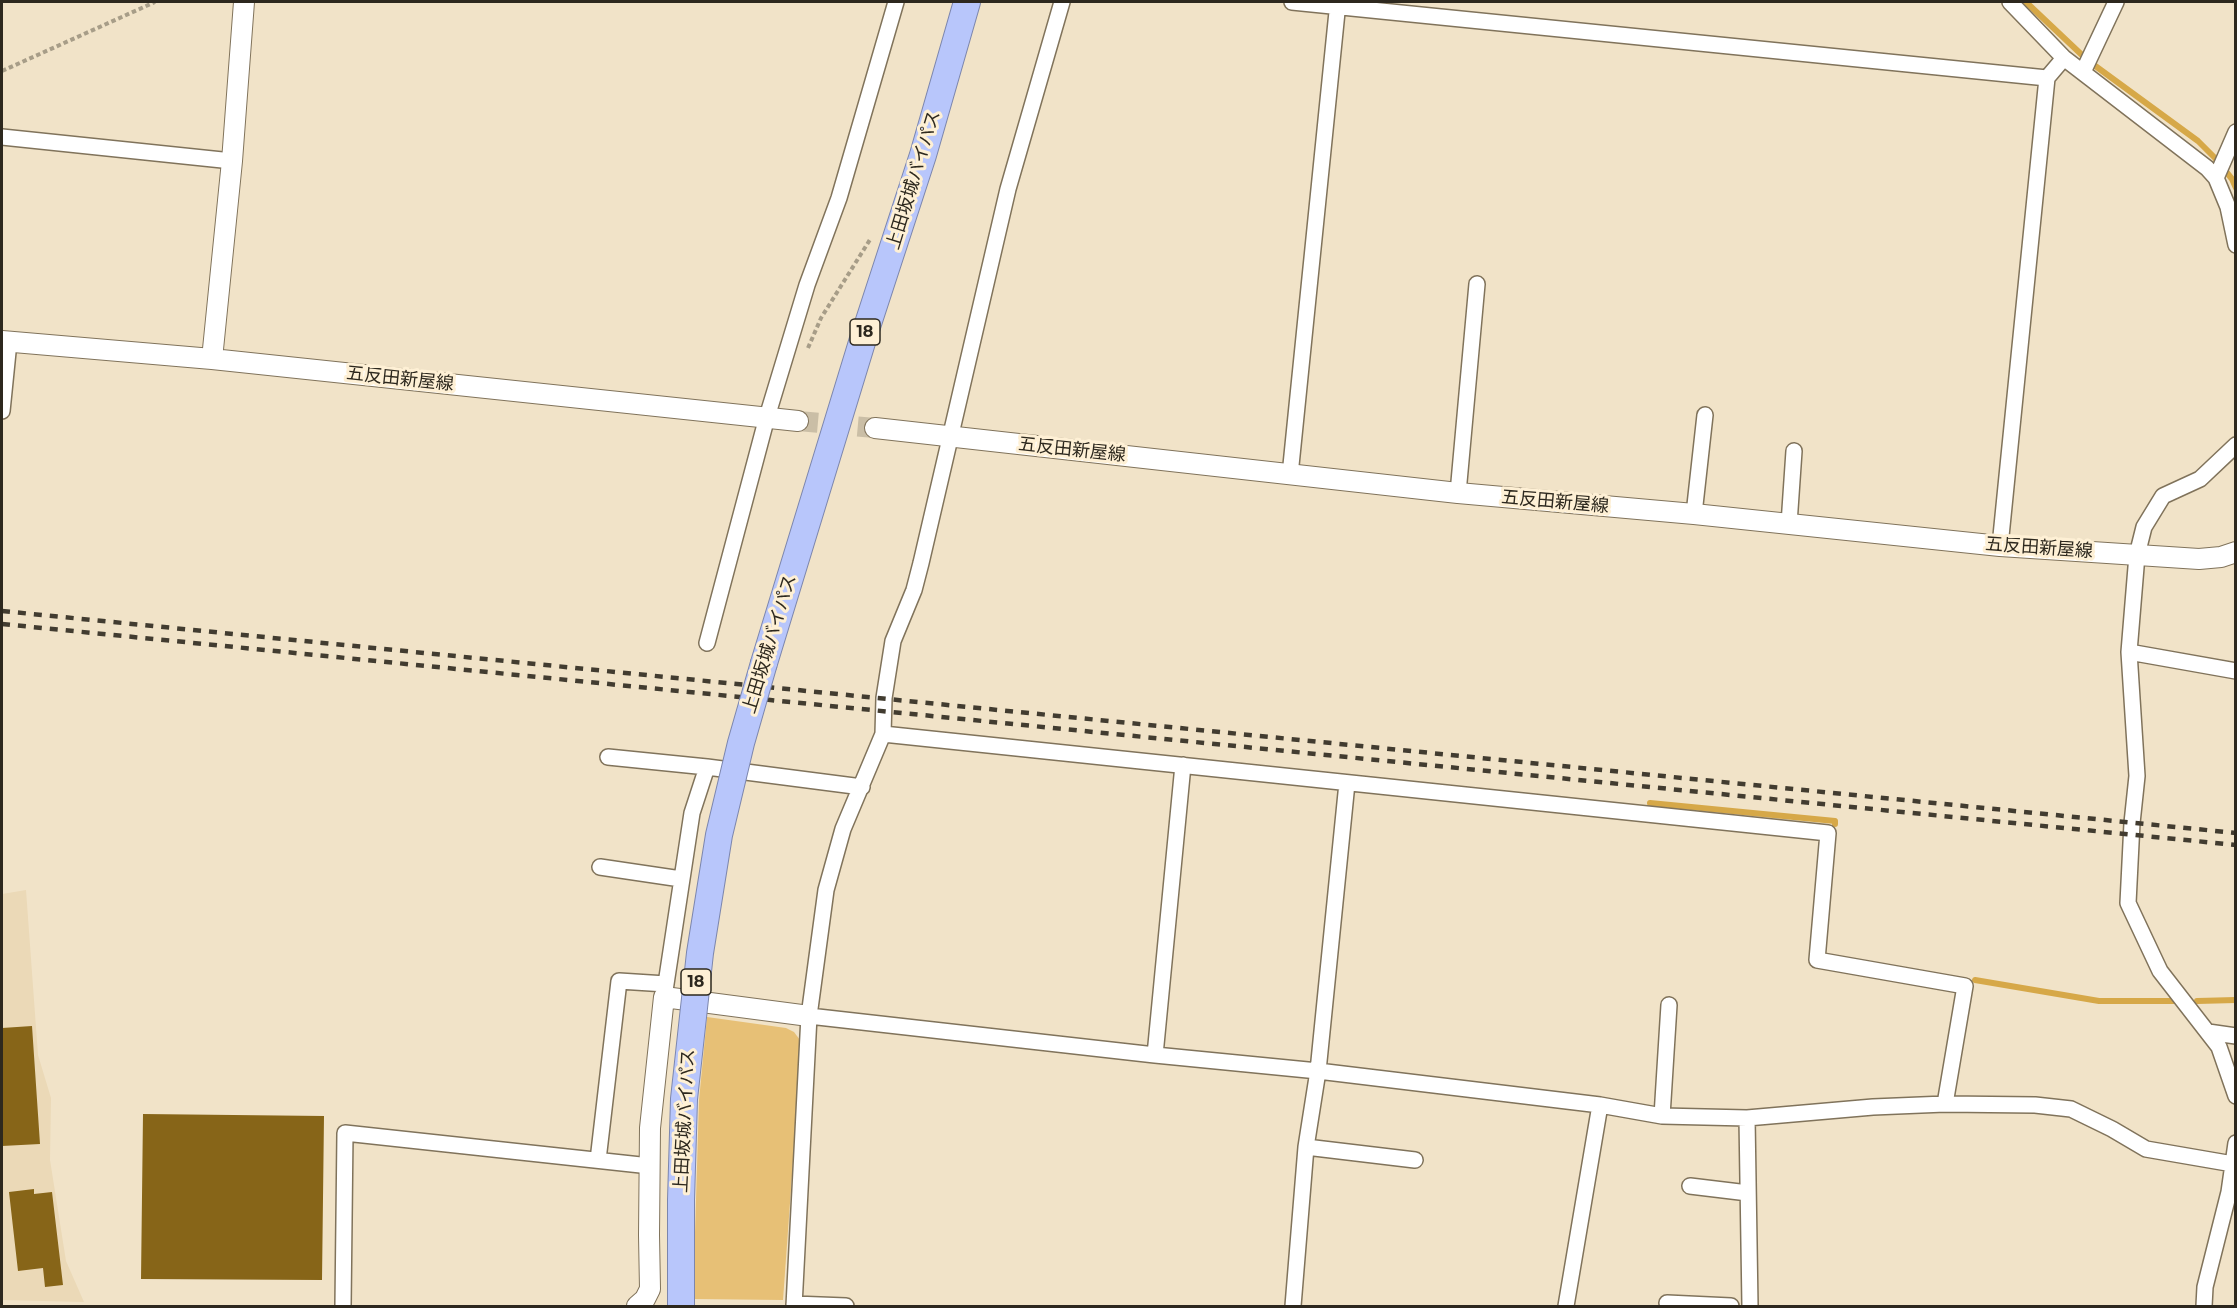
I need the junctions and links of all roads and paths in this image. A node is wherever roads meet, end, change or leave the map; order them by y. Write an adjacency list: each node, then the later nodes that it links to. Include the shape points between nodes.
1 (155, 2): 11 (path)
2 (244, 2): 16 (street)
3 (896, 2): 26 (street, via 839,198 807,285)
4 (967, 2): 75 (highway, 上田坂城バイパス / 18, bridge, via 764,663 719,835 700,953 684,1099)
5 (1062, 2): 29 (street, via 1008,189)
6 (1292, 2): 9 (street)
7 (2010, 2): 10 (street)
8 (2116, 2): 12 (street)
9 (1338, 4): 13 (street); 32 (street)
10 (2064, 58): 12 (street); 13 (street)
11 (2, 71)
12 (2083, 72): 17 (street, via 2207,168)
13 (2047, 78): 36 (street)
14 (2235, 132): 17 (street)
15 (2, 137): 16 (street)
16 (232, 161): 23 (street)
17 (2220, 170): 19 (street)
18 (873, 234): 22 (path, via 821,318)
19 (2235, 245)
20 (1477, 284): 33 (street)
21 (5, 341): 23 (street, 五反田新屋線); 24 (street)
22 (805, 354)
23 (212, 359): 26 (street, 五反田新屋線)
24 (2, 411)
25 (1705, 415): 34 (street)
26 (767, 417): 27 (street, 五反田新屋線); 39 (street)
27 (798, 421)
28 (875, 428): 29 (street, 五反田新屋線)
29 (950, 437): 32 (street, 五反田新屋線); 42 (street, via 914,590 893,641)
30 (2235, 445): 38 (street, via 2199,479 2163,496 2144,527)
31 (1794, 451): 35 (street)
32 (1290, 475): 33 (street, 五反田新屋線)
33 (1458, 493): 34 (street, 五反田新屋線)
34 (1694, 514): 35 (street, 五反田新屋線)
35 (1789, 524): 36 (street, 五反田新屋線)
36 (2000, 546): 38 (street, 五反田新屋線)
37 (2235, 552): 38 (street, 五反田新屋線, via 2199,559)
38 (2137, 555): 40 (street)
39 (707, 643)
40 (2128, 652): 41 (street); 53 (street, via 2137,776 2128,903 2160,971)
41 (2235, 671)
42 (883, 734): 44 (street); 47 (street)
43 (608, 757): 45 (street)
44 (1182, 765): 46 (street); 55 (street)
45 (707, 766): 47 (street); 49 (street, via 692,813)
46 (1347, 783): 56 (street); 58 (street, via 1828,833 1817,960 1965,986)
47 (862, 787): 52 (street, via 843,829 826,890)
48 (600, 867): 49 (street)
49 (681, 879): 50 (street)
50 (665, 991): 52 (street); 64 (street, via 619,981); 67 (street, via 650,1128)
51 (1669, 1005): 60 (street)
52 (809, 1016): 55 (street); 72 (street)
53 (2208, 1032): 54 (street); 57 (street, via 2219,1047)
54 (2235, 1036)
55 (1155, 1055): 56 (street)
56 (1318, 1071): 59 (street); 63 (street)
57 (2235, 1096)
58 (1945, 1104): 61 (street); 66 (street, via 2071,1109 2146,1149)
59 (1600, 1105): 60 (street); 78 (street)
60 (1662, 1116): 61 (street)
61 (1746, 1118): 70 (street)
62 (2235, 1143): 66 (street)
63 (1306, 1147): 65 (street); 77 (street)
64 (598, 1160): 67 (street); 73 (street, via 345,1133)
65 (1415, 1160)
66 (2233, 1164): 69 (street)
67 (650, 1166): 74 (street, via 650,1289)
68 (1690, 1186): 70 (street)
69 (2232, 1192): 81 (street, via 2205,1287)
70 (1748, 1193): 80 (street)
71 (1667, 1303): 79 (street)
72 (794, 1305): 76 (street)
73 (343, 1306)
74 (640, 1306)
75 (681, 1306)
76 (846, 1306)
77 (1293, 1306)
78 (1566, 1306)
79 (1731, 1306)
80 (1750, 1306)
81 (2204, 1306)

